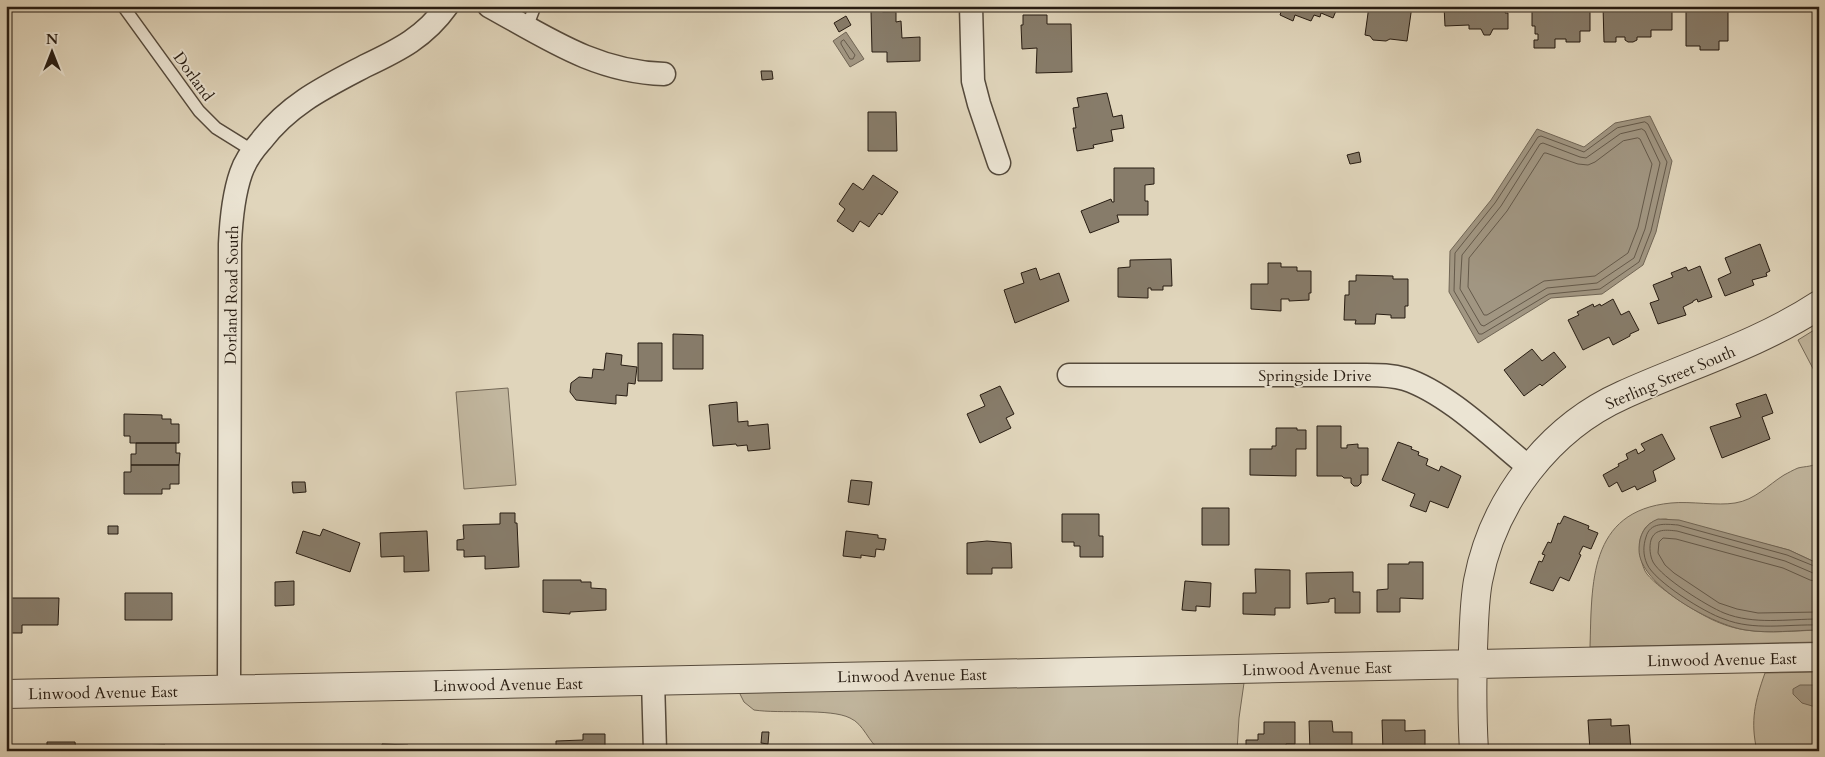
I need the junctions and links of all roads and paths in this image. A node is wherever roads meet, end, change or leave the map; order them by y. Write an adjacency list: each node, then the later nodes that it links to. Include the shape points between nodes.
1 (123, 6): 8 (lane, Dorland, via 199,111 216,128)
2 (447, 6): 8 (street, Dorland Road South, via 436,21 404,47 297,104 274,124)
3 (489, 6): 6 (street)
4 (536, 6): 6 (lane)
5 (970, 6): 9 (street, via 973,81)
6 (527, 27): 7 (street, via 592,60 620,69)
7 (664, 74)
8 (253, 151): 16 (street, Dorland Road South, via 241,172 230,244)
9 (999, 162)
10 (1819, 305): 12 (street, Sterling Street South, via 1752,342 1606,403 1562,435)
11 (1069, 375): 12 (street, Springside Drive, via 1366,375 1402,378 1444,399)
12 (1530, 468): 14 (street, Sterling Street South, via 1499,517 1484,558 1475,605)
13 (1819, 657): 14 (street, Linwood Avenue East)
14 (1473, 664): 15 (street, Linwood Avenue East); 19 (street, Sterling Street South)
15 (653, 680): 16 (street, Linwood Avenue East); 18 (street)
16 (229, 690): 17 (street, Linwood Avenue East)
17 (6, 694)
18 (655, 751)
19 (1474, 751)

